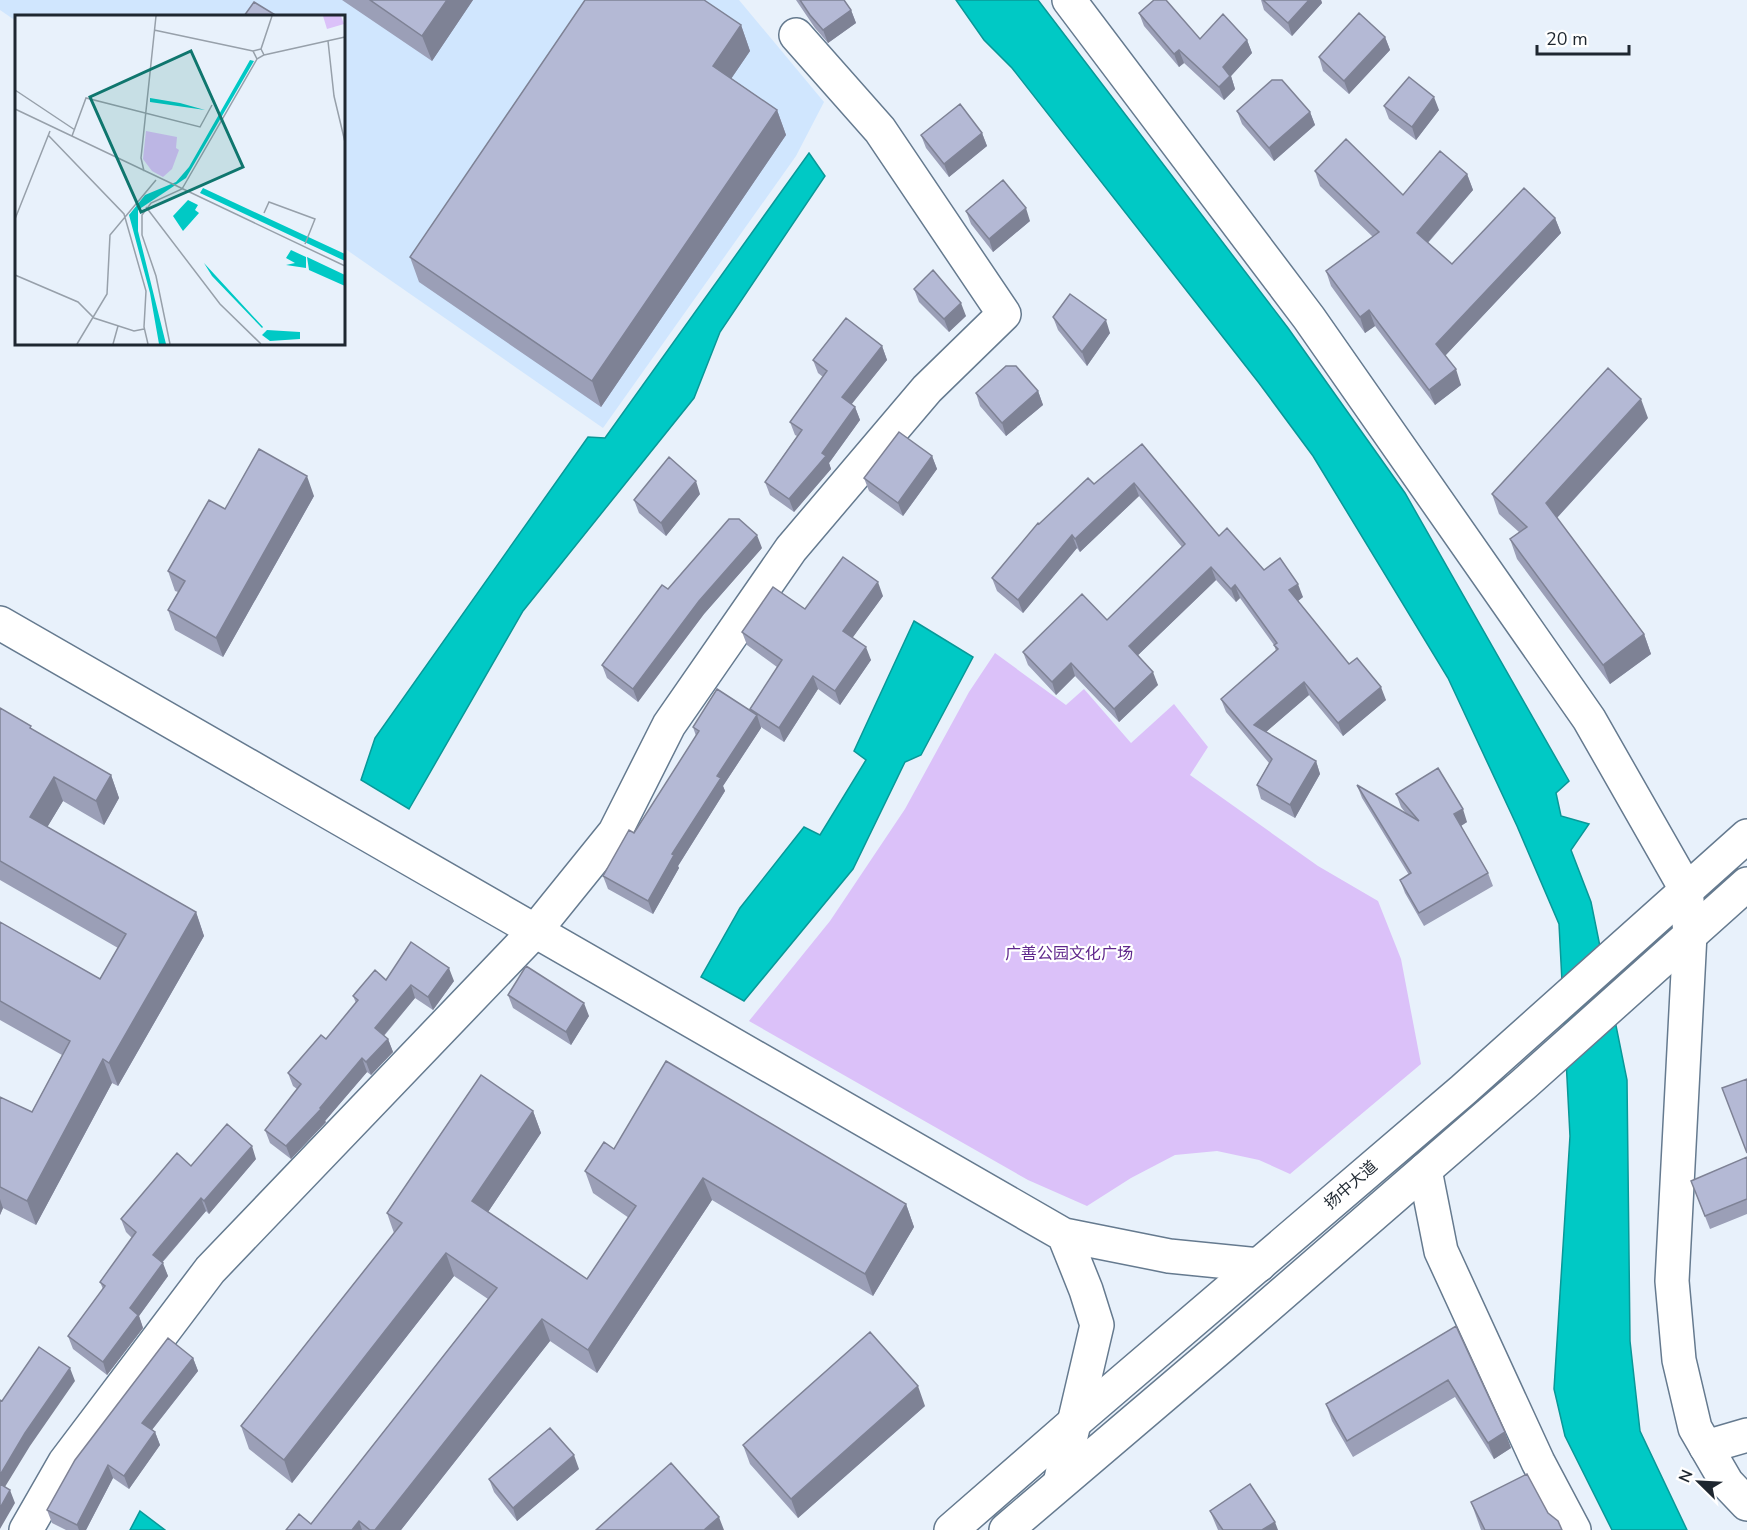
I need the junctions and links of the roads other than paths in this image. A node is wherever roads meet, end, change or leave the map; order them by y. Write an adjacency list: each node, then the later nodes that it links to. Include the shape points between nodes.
1 (1069, 0): 6 (street, via 1310,318 1589,719)
2 (796, 35): 7 (street, via 880,130 1004,314 927,389 791,549 669,725 615,832)
3 (0, 623): 7 (street)
4 (1747, 836): 6 (street, 扬中大道)
5 (1747, 884): 8 (street)
6 (1686, 890): 8 (street); 9 (street, 扬中大道)
7 (536, 931): 11 (street); 18 (street, via 210,1270 65,1462)
8 (1690, 934): 10 (street); 15 (street, via 1672,1281 1678,1360 1695,1428)
9 (1403, 1140): 10 (street); 12 (street, 扬中大道)
10 (1425, 1170): 16 (street); 21 (street, via 1441,1251 1538,1462)
11 (1064, 1235): 12 (street, via 1169,1256); 13 (street, via 1097,1325)
12 (1259, 1265): 13 (street, 扬中大道)
13 (1076, 1421): 16 (street); 19 (street, 扬中大道)
14 (1747, 1435): 15 (street)
15 (1706, 1447): 17 (street, via 1727,1483)
16 (1060, 1483): 20 (street)
17 (1747, 1504)
18 (26, 1530)
19 (951, 1530)
20 (1006, 1530)
21 (1574, 1530)

